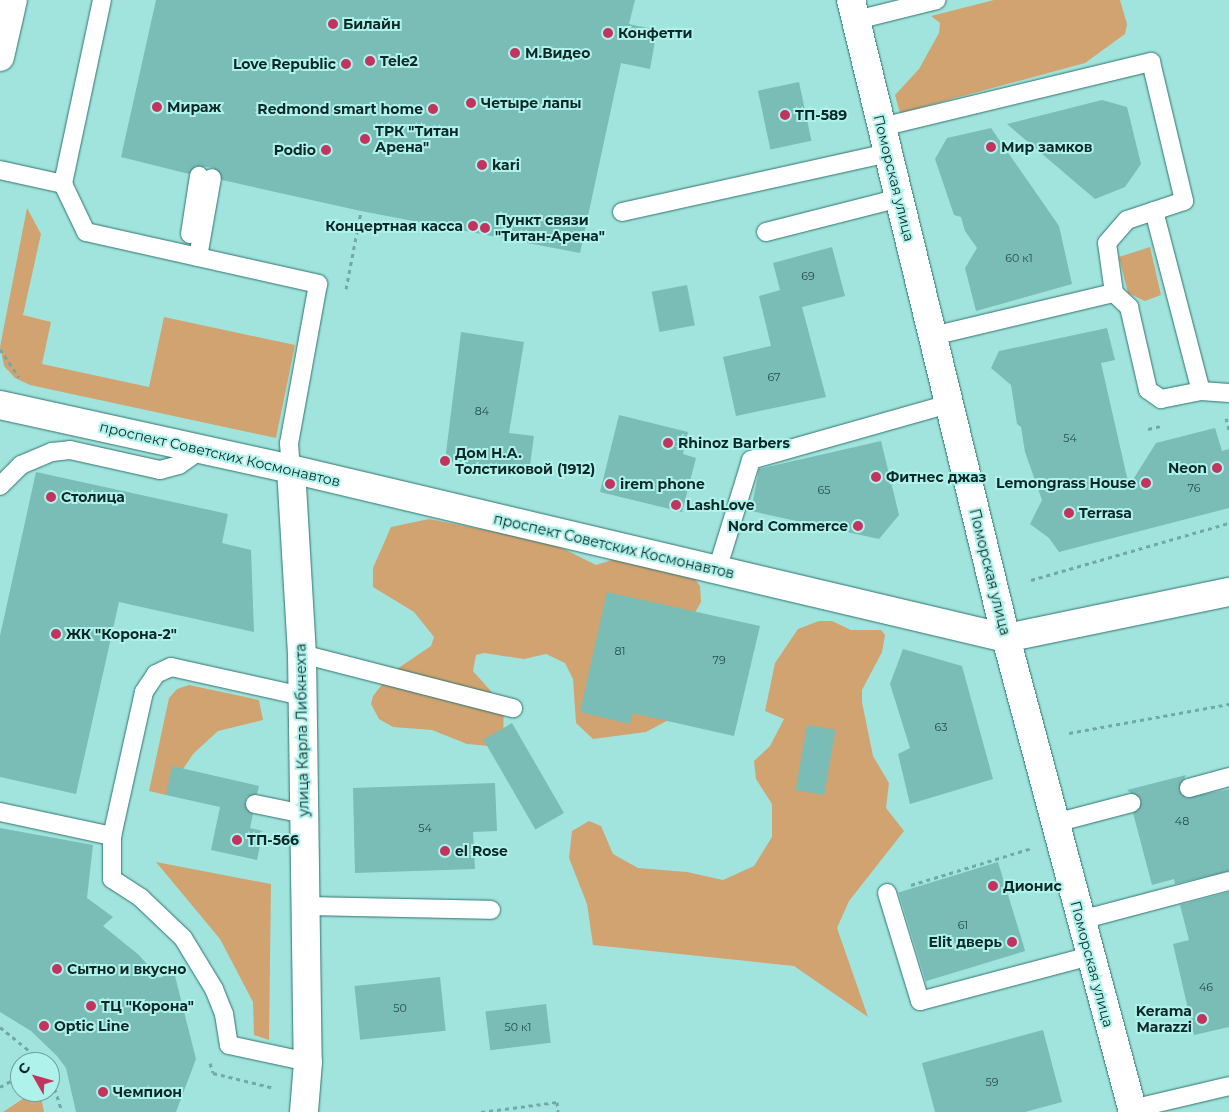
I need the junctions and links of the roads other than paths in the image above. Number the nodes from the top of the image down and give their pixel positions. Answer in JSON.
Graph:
{"nodes":[{"id":1,"x":12,"y":0,"type":"edge"},
{"id":2,"x":102,"y":0,"type":"edge"},
{"id":3,"x":937,"y":0,"type":"edge"},
{"id":4,"x":854,"y":10,"type":"edge"},
{"id":5,"x":0,"y":56,"type":"edge"},
{"id":6,"x":885,"y":140,"type":"junction"},
{"id":7,"x":0,"y":170,"type":"edge"},
{"id":8,"x":205,"y":177,"type":"dead end"},
{"id":9,"x":63,"y":184,"type":"junction"},
{"id":10,"x":899,"y":198,"type":"junction"},
{"id":11,"x":1154,"y":211,"type":"junction"},
{"id":12,"x":622,"y":212,"type":"dead end"},
{"id":13,"x":766,"y":232,"type":"dead end"},
{"id":14,"x":193,"y":256,"type":"junction"},
{"id":15,"x":1114,"y":293,"type":"junction"},
{"id":16,"x":933,"y":336,"type":"junction"},
{"id":17,"x":1201,"y":391,"type":"junction"},
{"id":18,"x":1229,"y":393,"type":"edge"},
{"id":19,"x":949,"y":404,"type":"junction"},
{"id":20,"x":0,"y":405,"type":"edge"},
{"id":21,"x":202,"y":449,"type":"junction"},
{"id":22,"x":291,"y":469,"type":"junction"},
{"id":23,"x":0,"y":486,"type":"edge"},
{"id":24,"x":717,"y":570,"type":"junction"},
{"id":25,"x":1229,"y":592,"type":"edge"},
{"id":26,"x":1006,"y":638,"type":"junction"},
{"id":27,"x":302,"y":654,"type":"junction"},
{"id":28,"x":302,"y":696,"type":"junction"},
{"id":29,"x":513,"y":708,"type":"dead end"},
{"id":30,"x":1229,"y":777,"type":"edge"},
{"id":31,"x":1189,"y":788,"type":"dead end"},
{"id":32,"x":1130,"y":803,"type":"dead end"},
{"id":33,"x":255,"y":804,"type":"dead end"},
{"id":34,"x":0,"y":812,"type":"edge"},
{"id":35,"x":304,"y":814,"type":"junction"},
{"id":36,"x":1055,"y":824,"type":"junction"},
{"id":37,"x":112,"y":836,"type":"junction"},
{"id":38,"x":1229,"y":881,"type":"edge"},
{"id":39,"x":887,"y":893,"type":"road end"},
{"id":40,"x":304,"y":906,"type":"junction"},
{"id":41,"x":491,"y":910,"type":"dead end"},
{"id":42,"x":1081,"y":920,"type":"junction"},
{"id":43,"x":1090,"y":956,"type":"junction"},
{"id":44,"x":308,"y":1062,"type":"junction"},
{"id":45,"x":1229,"y":1086,"type":"edge"},
{"id":46,"x":1132,"y":1111,"type":"edge"},
{"id":47,"x":304,"y":1112,"type":"edge"}],
"edges":[{"from":1,"to":5,"type":"street"},
{"from":2,"to":9,"type":"lane"},
{"from":3,"to":4,"type":"lane"},
{"from":4,"to":6,"type":"street","name":"Поморская улица"},
{"from":6,"to":10,"type":"street","name":"Поморская улица"},
{"from":6,"to":11,"type":"lane"},
{"from":6,"to":12,"type":"lane"},
{"from":7,"to":9,"type":"lane"},
{"from":8,"to":14,"type":"lane"},
{"from":9,"to":14,"type":"lane"},
{"from":10,"to":13,"type":"lane"},
{"from":10,"to":16,"type":"street","name":"Поморская улица"},
{"from":11,"to":15,"type":"lane"},
{"from":11,"to":17,"type":"lane"},
{"from":14,"to":22,"type":"lane"},
{"from":15,"to":16,"type":"lane"},
{"from":15,"to":17,"type":"lane"},
{"from":16,"to":19,"type":"street","name":"Поморская улица"},
{"from":17,"to":18,"type":"lane"},
{"from":19,"to":24,"type":"lane"},
{"from":19,"to":26,"type":"street","name":"Поморская улица"},
{"from":20,"to":21,"type":"street","name":"проспект Советских Космонавтов"},
{"from":21,"to":22,"type":"street","name":"проспект Советских Космонавтов"},
{"from":21,"to":23,"type":"lane"},
{"from":22,"to":24,"type":"street","name":"проспект Советских Космонавтов"},
{"from":22,"to":27,"type":"street","name":"улица Карла Либкнехта"},
{"from":24,"to":26,"type":"street","name":"проспект Советских Космонавтов"},
{"from":25,"to":26,"type":"street","name":"проспект Советских Космонавтов"},
{"from":26,"to":36,"type":"street","name":"Поморская улица"},
{"from":27,"to":28,"type":"street","name":"улица Карла Либкнехта"},
{"from":27,"to":29,"type":"lane"},
{"from":28,"to":35,"type":"street","name":"улица Карла Либкнехта"},
{"from":28,"to":37,"type":"lane"},
{"from":30,"to":31,"type":"lane"},
{"from":32,"to":36,"type":"lane"},
{"from":33,"to":35,"type":"lane"},
{"from":34,"to":37,"type":"lane"},
{"from":35,"to":40,"type":"street","name":"улица Карла Либкнехта"},
{"from":36,"to":42,"type":"street","name":"Поморская улица"},
{"from":37,"to":44,"type":"lane"},
{"from":38,"to":42,"type":"lane"},
{"from":39,"to":43,"type":"lane"},
{"from":40,"to":41,"type":"lane"},
{"from":40,"to":44,"type":"street","name":"улица Карла Либкнехта"},
{"from":42,"to":43,"type":"street","name":"Поморская улица"},
{"from":43,"to":46,"type":"street","name":"Поморская улица"},
{"from":44,"to":47,"type":"street","name":"улица Карла Либкнехта"},
{"from":45,"to":46,"type":"lane"}]}
